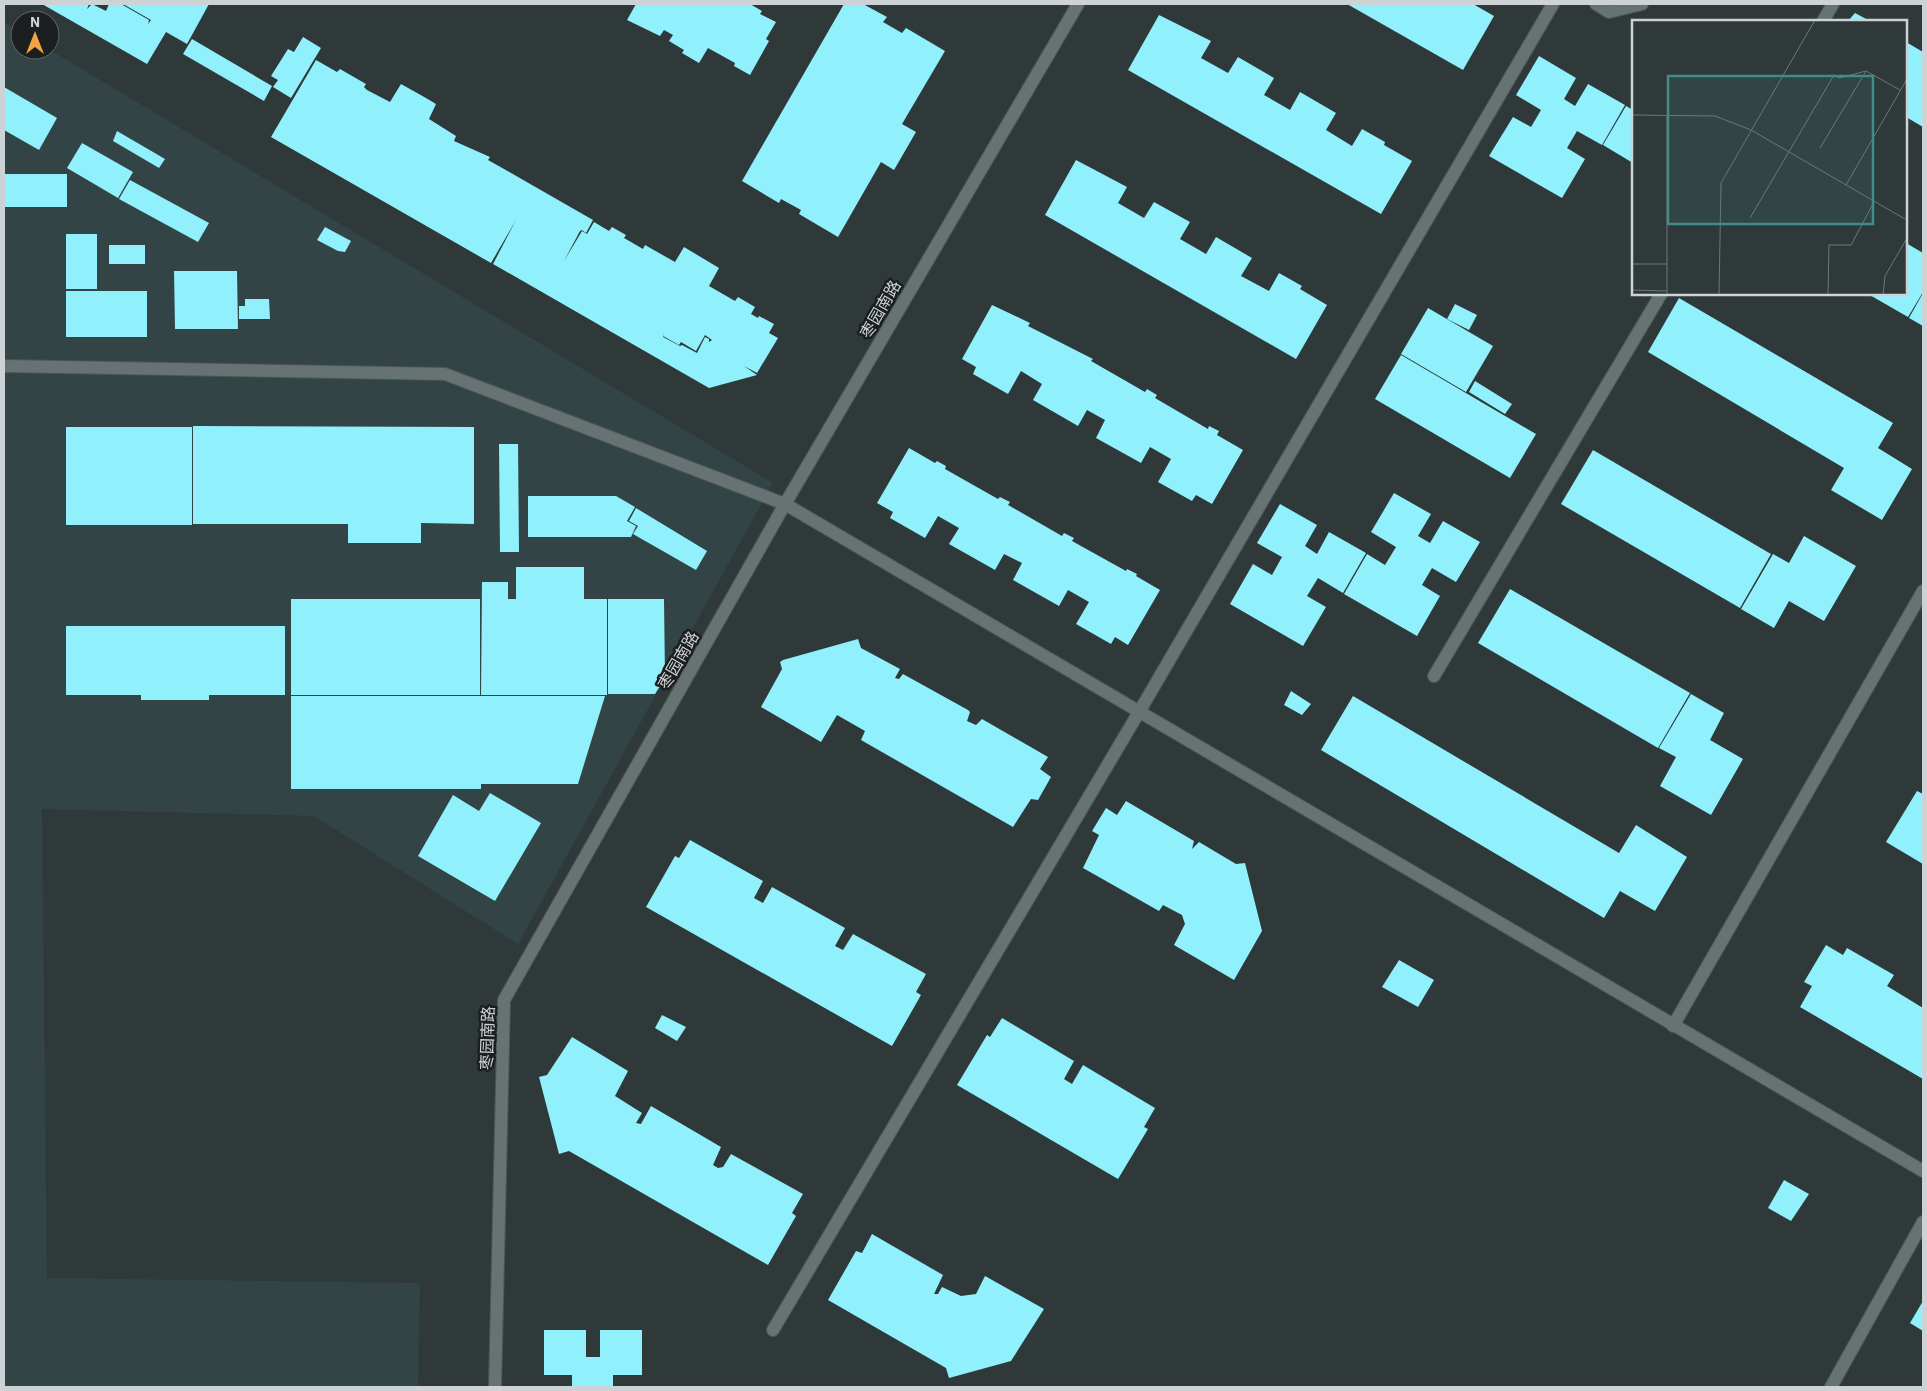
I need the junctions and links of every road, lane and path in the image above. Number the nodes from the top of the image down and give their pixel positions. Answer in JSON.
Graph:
{"nodes":[{"id":1,"x":1078,"y":4,"type":"edge"},
{"id":2,"x":1553,"y":4,"type":"edge"},
{"id":3,"x":1596,"y":4,"type":"edge"},
{"id":4,"x":1642,"y":4,"type":"edge"},
{"id":5,"x":1833,"y":4,"type":"edge"},
{"id":6,"x":1824,"y":20,"type":"edge"},
{"id":7,"x":1660,"y":295,"type":"edge"},
{"id":8,"x":4,"y":366,"type":"edge"},
{"id":9,"x":785,"y":504,"type":"junction"},
{"id":10,"x":1923,"y":591,"type":"edge"},
{"id":11,"x":1434,"y":676,"type":"dead end"},
{"id":12,"x":1139,"y":712,"type":"junction"},
{"id":13,"x":1673,"y":1026,"type":"junction"},
{"id":14,"x":1923,"y":1171,"type":"edge"},
{"id":15,"x":1923,"y":1222,"type":"edge"},
{"id":16,"x":773,"y":1330,"type":"dead end"},
{"id":17,"x":495,"y":1387,"type":"edge"},
{"id":18,"x":1831,"y":1387,"type":"edge"}],
"edges":[{"from":1,"to":9,"type":"street","name":"枣园南路"},
{"from":2,"to":12,"type":"street"},
{"from":3,"to":4,"type":"street"},
{"from":5,"to":6,"type":"street"},
{"from":7,"to":11,"type":"street"},
{"from":8,"to":9,"type":"street"},
{"from":9,"to":12,"type":"street"},
{"from":9,"to":17,"type":"street","name":"枣园南路"},
{"from":10,"to":13,"type":"street"},
{"from":12,"to":13,"type":"street"},
{"from":12,"to":16,"type":"street"},
{"from":13,"to":14,"type":"street"},
{"from":15,"to":18,"type":"street"}]}
